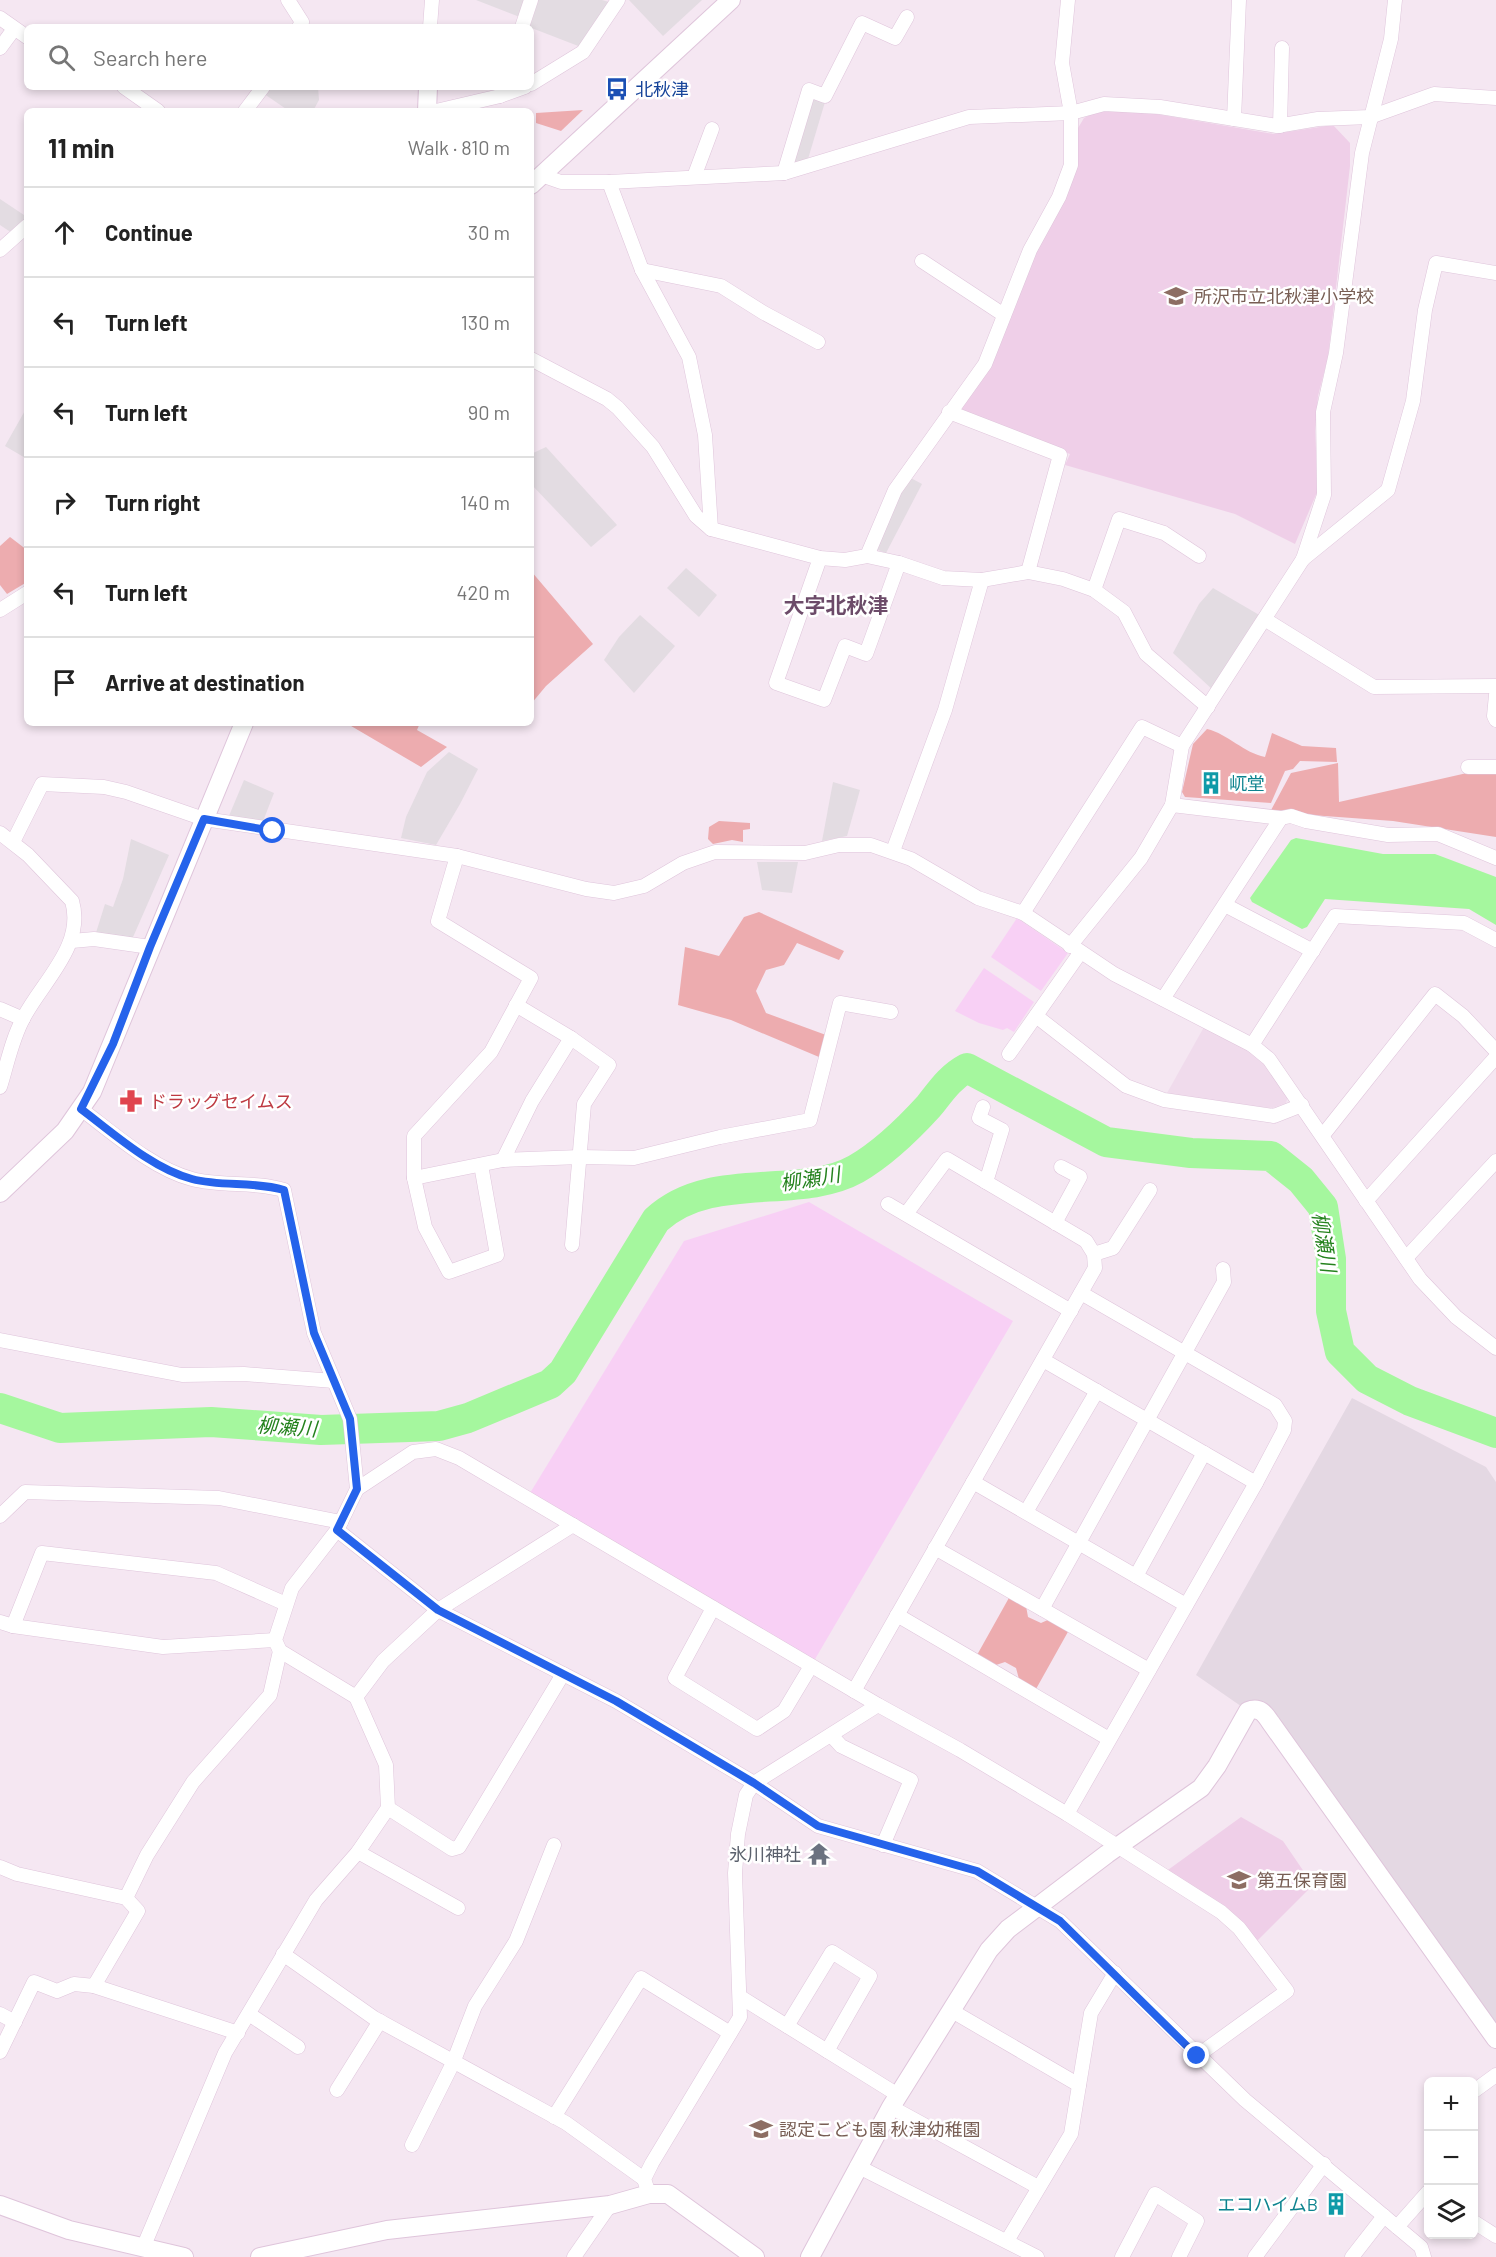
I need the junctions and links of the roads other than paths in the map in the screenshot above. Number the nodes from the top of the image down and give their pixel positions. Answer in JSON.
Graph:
{"nodes":[{"id":1,"x":288,"y":0,"type":"edge"},
{"id":2,"x":432,"y":0,"type":"edge"},
{"id":3,"x":531,"y":0,"type":"edge"},
{"id":4,"x":618,"y":0,"type":"edge"},
{"id":5,"x":731,"y":0,"type":"edge"},
{"id":6,"x":1068,"y":0,"type":"edge"},
{"id":7,"x":1239,"y":0,"type":"edge"},
{"id":8,"x":1395,"y":0,"type":"edge"},
{"id":9,"x":907,"y":17,"type":"dead end"},
{"id":10,"x":0,"y":18,"type":"edge"},
{"id":11,"x":301,"y":24,"type":"edge"},
{"id":12,"x":430,"y":24,"type":"edge"},
{"id":13,"x":523,"y":24,"type":"edge"},
{"id":14,"x":14,"y":29,"type":"junction"},
{"id":15,"x":24,"y":35,"type":"edge"},
{"id":16,"x":0,"y":48,"type":"edge"},
{"id":17,"x":1282,"y":48,"type":"dead end"},
{"id":18,"x":534,"y":82,"type":"edge"},
{"id":19,"x":128,"y":90,"type":"edge"},
{"id":20,"x":261,"y":90,"type":"edge"},
{"id":21,"x":428,"y":90,"type":"edge"},
{"id":22,"x":502,"y":92,"type":"edge"},
{"id":23,"x":1496,"y":98,"type":"edge"},
{"id":24,"x":154,"y":108,"type":"edge"},
{"id":25,"x":247,"y":108,"type":"edge"},
{"id":26,"x":427,"y":108,"type":"edge"},
{"id":27,"x":446,"y":108,"type":"edge"},
{"id":28,"x":1071,"y":113,"type":"junction"},
{"id":29,"x":1370,"y":117,"type":"junction"},
{"id":30,"x":1234,"y":119,"type":"junction"},
{"id":31,"x":1280,"y":126,"type":"junction"},
{"id":32,"x":712,"y":129,"type":"dead end"},
{"id":33,"x":784,"y":172,"type":"junction"},
{"id":34,"x":694,"y":177,"type":"junction"},
{"id":35,"x":536,"y":180,"type":"edge"},
{"id":36,"x":609,"y":182,"type":"junction"},
{"id":37,"x":24,"y":229,"type":"edge"},
{"id":38,"x":0,"y":250,"type":"edge"},
{"id":39,"x":922,"y":261,"type":"dead end"},
{"id":40,"x":642,"y":270,"type":"junction"},
{"id":41,"x":1496,"y":273,"type":"edge"},
{"id":42,"x":1004,"y":315,"type":"junction"},
{"id":43,"x":818,"y":342,"type":"dead end"},
{"id":44,"x":534,"y":362,"type":"edge"},
{"id":45,"x":949,"y":412,"type":"junction"},
{"id":46,"x":711,"y":529,"type":"junction"},
{"id":47,"x":867,"y":556,"type":"junction"},
{"id":48,"x":1199,"y":556,"type":"dead end"},
{"id":49,"x":820,"y":558,"type":"junction"},
{"id":50,"x":1304,"y":559,"type":"junction"},
{"id":51,"x":899,"y":563,"type":"junction"},
{"id":52,"x":1028,"y":572,"type":"junction"},
{"id":53,"x":982,"y":580,"type":"junction"},
{"id":54,"x":1094,"y":590,"type":"junction"},
{"id":55,"x":24,"y":595,"type":"edge"},
{"id":56,"x":0,"y":610,"type":"edge"},
{"id":57,"x":1266,"y":620,"type":"junction"},
{"id":58,"x":1496,"y":686,"type":"edge"},
{"id":59,"x":1496,"y":695,"type":"edge"},
{"id":60,"x":1208,"y":707,"type":"junction"},
{"id":61,"x":1496,"y":720,"type":"edge"},
{"id":62,"x":243,"y":726,"type":"edge"},
{"id":63,"x":1182,"y":746,"type":"junction"},
{"id":64,"x":1496,"y":766,"type":"edge"},
{"id":65,"x":1468,"y":767,"type":"dead end"},
{"id":66,"x":1172,"y":805,"type":"junction"},
{"id":67,"x":1281,"y":818,"type":"junction"},
{"id":68,"x":204,"y":819,"type":"junction"},
{"id":69,"x":0,"y":832,"type":"edge"},
{"id":70,"x":13,"y":842,"type":"junction"},
{"id":71,"x":894,"y":851,"type":"junction"},
{"id":72,"x":457,"y":856,"type":"junction"},
{"id":73,"x":1496,"y":858,"type":"edge"},
{"id":74,"x":1225,"y":905,"type":"junction"},
{"id":75,"x":1023,"y":913,"type":"junction"},
{"id":76,"x":1496,"y":940,"type":"edge"},
{"id":77,"x":72,"y":941,"type":"junction"},
{"id":78,"x":150,"y":947,"type":"junction"},
{"id":79,"x":1075,"y":950,"type":"junction"},
{"id":80,"x":1313,"y":951,"type":"junction"},
{"id":81,"x":1163,"y":999,"type":"junction"},
{"id":82,"x":516,"y":1005,"type":"junction"},
{"id":83,"x":0,"y":1009,"type":"edge"},
{"id":84,"x":891,"y":1012,"type":"dead end"},
{"id":85,"x":1036,"y":1016,"type":"junction"},
{"id":86,"x":23,"y":1019,"type":"junction"},
{"id":87,"x":571,"y":1038,"type":"junction"},
{"id":88,"x":1252,"y":1045,"type":"junction"},
{"id":89,"x":1496,"y":1051,"type":"edge"},
{"id":90,"x":1009,"y":1054,"type":"dead end"},
{"id":91,"x":1496,"y":1057,"type":"edge"},
{"id":92,"x":0,"y":1088,"type":"edge"},
{"id":93,"x":1302,"y":1105,"type":"junction"},
{"id":94,"x":984,"y":1107,"type":"dead end"},
{"id":95,"x":81,"y":1109,"type":"junction"},
{"id":96,"x":1323,"y":1136,"type":"junction"},
{"id":97,"x":580,"y":1157,"type":"junction"},
{"id":98,"x":503,"y":1160,"type":"junction"},
{"id":99,"x":1496,"y":1161,"type":"edge"},
{"id":100,"x":481,"y":1165,"type":"junction"},
{"id":101,"x":1061,"y":1167,"type":"dead end"},
{"id":102,"x":414,"y":1178,"type":"junction"},
{"id":103,"x":986,"y":1182,"type":"junction"},
{"id":104,"x":1150,"y":1190,"type":"dead end"},
{"id":105,"x":0,"y":1193,"type":"edge"},
{"id":106,"x":1366,"y":1201,"type":"junction"},
{"id":107,"x":888,"y":1204,"type":"dead end"},
{"id":108,"x":906,"y":1214,"type":"junction"},
{"id":109,"x":1055,"y":1222,"type":"junction"},
{"id":110,"x":572,"y":1245,"type":"dead end"},
{"id":111,"x":1094,"y":1254,"type":"junction"},
{"id":112,"x":1406,"y":1258,"type":"junction"},
{"id":113,"x":1222,"y":1269,"type":"dead end"},
{"id":114,"x":1081,"y":1293,"type":"junction"},
{"id":115,"x":1071,"y":1311,"type":"junction"},
{"id":116,"x":0,"y":1340,"type":"edge"},
{"id":117,"x":1496,"y":1348,"type":"edge"},
{"id":118,"x":1186,"y":1354,"type":"junction"},
{"id":119,"x":1043,"y":1360,"type":"junction"},
{"id":120,"x":334,"y":1381,"type":"junction"},
{"id":121,"x":1097,"y":1391,"type":"junction"},
{"id":122,"x":1149,"y":1421,"type":"junction"},
{"id":123,"x":1204,"y":1453,"type":"junction"},
{"id":124,"x":973,"y":1482,"type":"junction"},
{"id":125,"x":1256,"y":1483,"type":"junction"},
{"id":126,"x":357,"y":1489,"type":"junction"},
{"id":127,"x":1026,"y":1512,"type":"junction"},
{"id":128,"x":0,"y":1516,"type":"edge"},
{"id":129,"x":573,"y":1525,"type":"junction"},
{"id":130,"x":339,"y":1526,"type":"junction"},
{"id":131,"x":1079,"y":1543,"type":"junction"},
{"id":132,"x":935,"y":1548,"type":"junction"},
{"id":133,"x":1136,"y":1576,"type":"junction"},
{"id":134,"x":286,"y":1604,"type":"junction"},
{"id":135,"x":1186,"y":1605,"type":"junction"},
{"id":136,"x":713,"y":1608,"type":"junction"},
{"id":137,"x":1042,"y":1609,"type":"junction"},
{"id":138,"x":438,"y":1610,"type":"junction"},
{"id":139,"x":897,"y":1615,"type":"junction"},
{"id":140,"x":7,"y":1624,"type":"edge"},
{"id":141,"x":278,"y":1646,"type":"junction"},
{"id":142,"x":811,"y":1666,"type":"junction"},
{"id":143,"x":1149,"y":1670,"type":"junction"},
{"id":144,"x":563,"y":1674,"type":"junction"},
{"id":145,"x":854,"y":1691,"type":"junction"},
{"id":146,"x":356,"y":1697,"type":"junction"},
{"id":147,"x":878,"y":1705,"type":"junction"},
{"id":148,"x":831,"y":1735,"type":"junction"},
{"id":149,"x":1109,"y":1738,"type":"junction"},
{"id":150,"x":754,"y":1783,"type":"junction"},
{"id":151,"x":388,"y":1808,"type":"junction"},
{"id":152,"x":1067,"y":1814,"type":"junction"},
{"id":153,"x":555,"y":1845,"type":"dead end"},
{"id":154,"x":883,"y":1845,"type":"junction"},
{"id":155,"x":1118,"y":1846,"type":"junction"},
{"id":156,"x":358,"y":1852,"type":"junction"},
{"id":157,"x":0,"y":1867,"type":"edge"},
{"id":158,"x":126,"y":1898,"type":"junction"},
{"id":159,"x":1040,"y":1906,"type":"junction"},
{"id":160,"x":458,"y":1908,"type":"dead end"},
{"id":161,"x":283,"y":1954,"type":"junction"},
{"id":162,"x":1115,"y":1973,"type":"junction"},
{"id":163,"x":94,"y":1986,"type":"junction"},
{"id":164,"x":741,"y":1998,"type":"junction"},
{"id":165,"x":952,"y":2011,"type":"junction"},
{"id":166,"x":0,"y":2014,"type":"edge"},
{"id":167,"x":249,"y":2014,"type":"junction"},
{"id":168,"x":380,"y":2021,"type":"junction"},
{"id":169,"x":15,"y":2022,"type":"junction"},
{"id":170,"x":787,"y":2026,"type":"junction"},
{"id":171,"x":238,"y":2033,"type":"junction"},
{"id":172,"x":730,"y":2033,"type":"junction"},
{"id":173,"x":1496,"y":2039,"type":"edge"},
{"id":174,"x":298,"y":2047,"type":"dead end"},
{"id":175,"x":827,"y":2051,"type":"junction"},
{"id":176,"x":0,"y":2052,"type":"edge"},
{"id":177,"x":1197,"y":2056,"type":"junction"},
{"id":178,"x":453,"y":2063,"type":"junction"},
{"id":179,"x":1496,"y":2075,"type":"edge"},
{"id":180,"x":1078,"y":2085,"type":"junction"},
{"id":181,"x":1478,"y":2088,"type":"edge"},
{"id":182,"x":337,"y":2090,"type":"dead end"},
{"id":183,"x":895,"y":2101,"type":"junction"},
{"id":184,"x":554,"y":2117,"type":"junction"},
{"id":185,"x":412,"y":2145,"type":"dead end"},
{"id":186,"x":1324,"y":2164,"type":"junction"},
{"id":187,"x":857,"y":2166,"type":"junction"},
{"id":188,"x":646,"y":2186,"type":"junction"},
{"id":189,"x":1038,"y":2187,"type":"junction"},
{"id":190,"x":1424,"y":2197,"type":"edge"},
{"id":191,"x":0,"y":2205,"type":"edge"},
{"id":192,"x":610,"y":2205,"type":"junction"},
{"id":193,"x":1384,"y":2216,"type":"junction"},
{"id":194,"x":1478,"y":2225,"type":"edge"},
{"id":195,"x":1397,"y":2227,"type":"junction"},
{"id":196,"x":1496,"y":2236,"type":"edge"},
{"id":197,"x":1007,"y":2241,"type":"junction"},
{"id":198,"x":143,"y":2248,"type":"junction"},
{"id":199,"x":183,"y":2257,"type":"edge"},
{"id":200,"x":260,"y":2257,"type":"edge"},
{"id":201,"x":574,"y":2257,"type":"edge"},
{"id":202,"x":755,"y":2257,"type":"edge"},
{"id":203,"x":810,"y":2257,"type":"edge"},
{"id":204,"x":1037,"y":2257,"type":"edge"},
{"id":205,"x":1122,"y":2257,"type":"edge"},
{"id":206,"x":1179,"y":2257,"type":"edge"},
{"id":207,"x":1255,"y":2257,"type":"edge"},
{"id":208,"x":1352,"y":2257,"type":"edge"},
{"id":209,"x":1424,"y":2257,"type":"edge"}],
"edges":[{"from":1,"to":11,"type":"street"},
{"from":2,"to":12,"type":"street"},
{"from":3,"to":13,"type":"street"},
{"from":4,"to":18,"type":"street"},
{"from":5,"to":35,"type":"street"},
{"from":6,"to":28,"type":"street"},
{"from":7,"to":30,"type":"street"},
{"from":8,"to":29,"type":"street"},
{"from":9,"to":33,"type":"street"},
{"from":10,"to":14,"type":"street"},
{"from":14,"to":15,"type":"street"},
{"from":14,"to":16,"type":"street"},
{"from":17,"to":31,"type":"street"},
{"from":19,"to":24,"type":"street"},
{"from":20,"to":25,"type":"street"},
{"from":21,"to":26,"type":"street"},
{"from":22,"to":27,"type":"street"},
{"from":23,"to":29,"type":"street"},
{"from":28,"to":30,"type":"street"},
{"from":28,"to":33,"type":"street"},
{"from":28,"to":42,"type":"street"},
{"from":29,"to":31,"type":"street"},
{"from":29,"to":50,"type":"street"},
{"from":30,"to":31,"type":"street"},
{"from":32,"to":34,"type":"street"},
{"from":33,"to":34,"type":"street"},
{"from":34,"to":36,"type":"street"},
{"from":35,"to":36,"type":"street"},
{"from":36,"to":40,"type":"street"},
{"from":37,"to":38,"type":"street"},
{"from":39,"to":42,"type":"street"},
{"from":40,"to":43,"type":"street"},
{"from":40,"to":46,"type":"street"},
{"from":41,"to":50,"type":"street"},
{"from":42,"to":45,"type":"street"},
{"from":44,"to":46,"type":"street"},
{"from":45,"to":47,"type":"street"},
{"from":45,"to":52,"type":"street"},
{"from":46,"to":49,"type":"street"},
{"from":47,"to":49,"type":"street"},
{"from":47,"to":51,"type":"street"},
{"from":48,"to":54,"type":"street"},
{"from":49,"to":51,"type":"street"},
{"from":50,"to":57,"type":"street"},
{"from":51,"to":53,"type":"street"},
{"from":52,"to":53,"type":"street"},
{"from":52,"to":54,"type":"street"},
{"from":53,"to":71,"type":"street"},
{"from":54,"to":60,"type":"street"},
{"from":55,"to":56,"type":"street"},
{"from":57,"to":58,"type":"street"},
{"from":57,"to":60,"type":"street"},
{"from":59,"to":61,"type":"street"},
{"from":60,"to":63,"type":"street"},
{"from":62,"to":68,"type":"street"},
{"from":63,"to":66,"type":"street"},
{"from":63,"to":75,"type":"street"},
{"from":64,"to":65,"type":"street"},
{"from":66,"to":67,"type":"street"},
{"from":66,"to":79,"type":"street"},
{"from":67,"to":73,"type":"street"},
{"from":67,"to":74,"type":"street"},
{"from":68,"to":70,"type":"street"},
{"from":68,"to":72,"type":"street"},
{"from":68,"to":78,"type":"street"},
{"from":69,"to":70,"type":"street"},
{"from":70,"to":77,"type":"street"},
{"from":71,"to":72,"type":"street"},
{"from":71,"to":75,"type":"street"},
{"from":72,"to":82,"type":"street"},
{"from":74,"to":80,"type":"street"},
{"from":74,"to":81,"type":"street"},
{"from":75,"to":79,"type":"street"},
{"from":76,"to":80,"type":"street"},
{"from":77,"to":78,"type":"street"},
{"from":77,"to":86,"type":"street"},
{"from":78,"to":95,"type":"street"},
{"from":79,"to":81,"type":"street"},
{"from":79,"to":85,"type":"street"},
{"from":80,"to":88,"type":"street"},
{"from":81,"to":88,"type":"street"},
{"from":82,"to":87,"type":"street"},
{"from":82,"to":102,"type":"street"},
{"from":83,"to":86,"type":"street"},
{"from":84,"to":97,"type":"street"},
{"from":85,"to":90,"type":"street"},
{"from":85,"to":93,"type":"street"},
{"from":86,"to":92,"type":"street"},
{"from":87,"to":97,"type":"street"},
{"from":87,"to":98,"type":"street"},
{"from":88,"to":93,"type":"street"},
{"from":89,"to":96,"type":"street"},
{"from":91,"to":106,"type":"street"},
{"from":93,"to":96,"type":"street"},
{"from":94,"to":103,"type":"street"},
{"from":95,"to":105,"type":"street"},
{"from":95,"to":120,"type":"street"},
{"from":96,"to":106,"type":"street"},
{"from":97,"to":98,"type":"street"},
{"from":97,"to":110,"type":"street"},
{"from":98,"to":100,"type":"street"},
{"from":99,"to":112,"type":"street"},
{"from":100,"to":102,"type":"street"},
{"from":100,"to":102,"type":"street"},
{"from":101,"to":109,"type":"street"},
{"from":103,"to":108,"type":"street"},
{"from":103,"to":109,"type":"street"},
{"from":104,"to":111,"type":"street"},
{"from":106,"to":112,"type":"street"},
{"from":107,"to":108,"type":"street"},
{"from":108,"to":115,"type":"street"},
{"from":109,"to":111,"type":"street"},
{"from":111,"to":114,"type":"street"},
{"from":112,"to":117,"type":"street"},
{"from":113,"to":118,"type":"street"},
{"from":114,"to":115,"type":"street"},
{"from":114,"to":118,"type":"street"},
{"from":115,"to":119,"type":"street"},
{"from":116,"to":120,"type":"street"},
{"from":118,"to":122,"type":"street"},
{"from":118,"to":125,"type":"street"},
{"from":119,"to":121,"type":"street"},
{"from":119,"to":124,"type":"street"},
{"from":120,"to":126,"type":"street"},
{"from":121,"to":122,"type":"street"},
{"from":121,"to":127,"type":"street"},
{"from":122,"to":123,"type":"street"},
{"from":122,"to":131,"type":"street"},
{"from":123,"to":125,"type":"street"},
{"from":123,"to":133,"type":"street"},
{"from":124,"to":127,"type":"street"},
{"from":124,"to":132,"type":"street"},
{"from":125,"to":135,"type":"street"},
{"from":126,"to":129,"type":"street"},
{"from":126,"to":130,"type":"street"},
{"from":127,"to":131,"type":"street"},
{"from":128,"to":130,"type":"street"},
{"from":129,"to":136,"type":"street"},
{"from":129,"to":138,"type":"street"},
{"from":130,"to":134,"type":"street"},
{"from":130,"to":138,"type":"street"},
{"from":131,"to":133,"type":"street"},
{"from":131,"to":137,"type":"street"},
{"from":132,"to":137,"type":"street"},
{"from":132,"to":139,"type":"street"},
{"from":133,"to":135,"type":"street"},
{"from":134,"to":140,"type":"street"},
{"from":134,"to":141,"type":"street"},
{"from":135,"to":143,"type":"street"},
{"from":136,"to":142,"type":"street"},
{"from":136,"to":142,"type":"street"},
{"from":137,"to":143,"type":"street"},
{"from":138,"to":144,"type":"street"},
{"from":138,"to":146,"type":"street"},
{"from":139,"to":145,"type":"street"},
{"from":139,"to":149,"type":"street"},
{"from":140,"to":141,"type":"street"},
{"from":141,"to":146,"type":"street"},
{"from":141,"to":158,"type":"street"},
{"from":142,"to":145,"type":"street"},
{"from":143,"to":149,"type":"street"},
{"from":144,"to":150,"type":"street"},
{"from":144,"to":151,"type":"street"},
{"from":145,"to":147,"type":"street"},
{"from":146,"to":151,"type":"street"},
{"from":147,"to":148,"type":"street"},
{"from":147,"to":152,"type":"street"},
{"from":148,"to":150,"type":"street"},
{"from":148,"to":154,"type":"street"},
{"from":149,"to":152,"type":"street"},
{"from":150,"to":154,"type":"street"},
{"from":150,"to":164,"type":"street"},
{"from":151,"to":156,"type":"street"},
{"from":152,"to":155,"type":"street"},
{"from":153,"to":178,"type":"street"},
{"from":154,"to":159,"type":"street"},
{"from":155,"to":159,"type":"street"},
{"from":155,"to":173,"type":"street"},
{"from":155,"to":177,"type":"street"},
{"from":156,"to":160,"type":"street"},
{"from":156,"to":161,"type":"street"},
{"from":157,"to":158,"type":"street"},
{"from":158,"to":163,"type":"street"},
{"from":159,"to":162,"type":"street"},
{"from":159,"to":165,"type":"street"},
{"from":161,"to":167,"type":"street"},
{"from":161,"to":168,"type":"street"},
{"from":162,"to":177,"type":"street"},
{"from":162,"to":180,"type":"street"},
{"from":163,"to":169,"type":"street"},
{"from":163,"to":171,"type":"street"},
{"from":164,"to":170,"type":"street"},
{"from":164,"to":172,"type":"street"},
{"from":165,"to":180,"type":"street"},
{"from":165,"to":183,"type":"street"},
{"from":166,"to":169,"type":"street"},
{"from":167,"to":171,"type":"street"},
{"from":167,"to":174,"type":"street"},
{"from":168,"to":178,"type":"street"},
{"from":168,"to":182,"type":"street"},
{"from":169,"to":176,"type":"street"},
{"from":170,"to":175,"type":"street"},
{"from":170,"to":175,"type":"street"},
{"from":171,"to":198,"type":"street"},
{"from":172,"to":184,"type":"street"},
{"from":172,"to":188,"type":"street"},
{"from":175,"to":183,"type":"street"},
{"from":177,"to":186,"type":"street"},
{"from":178,"to":184,"type":"street"},
{"from":178,"to":185,"type":"street"},
{"from":179,"to":181,"type":"street"},
{"from":180,"to":189,"type":"street"},
{"from":183,"to":187,"type":"street"},
{"from":183,"to":189,"type":"street"},
{"from":184,"to":188,"type":"street"},
{"from":186,"to":193,"type":"street"},
{"from":186,"to":207,"type":"street"},
{"from":187,"to":197,"type":"street"},
{"from":187,"to":203,"type":"street"},
{"from":188,"to":192,"type":"street"},
{"from":188,"to":202,"type":"street"},
{"from":189,"to":197,"type":"street"},
{"from":190,"to":195,"type":"street"},
{"from":191,"to":198,"type":"street"},
{"from":192,"to":200,"type":"street"},
{"from":192,"to":201,"type":"street"},
{"from":193,"to":195,"type":"street"},
{"from":193,"to":208,"type":"street"},
{"from":194,"to":196,"type":"street"},
{"from":195,"to":209,"type":"street"},
{"from":197,"to":204,"type":"street"},
{"from":198,"to":199,"type":"street"},
{"from":205,"to":206,"type":"street"}]}
